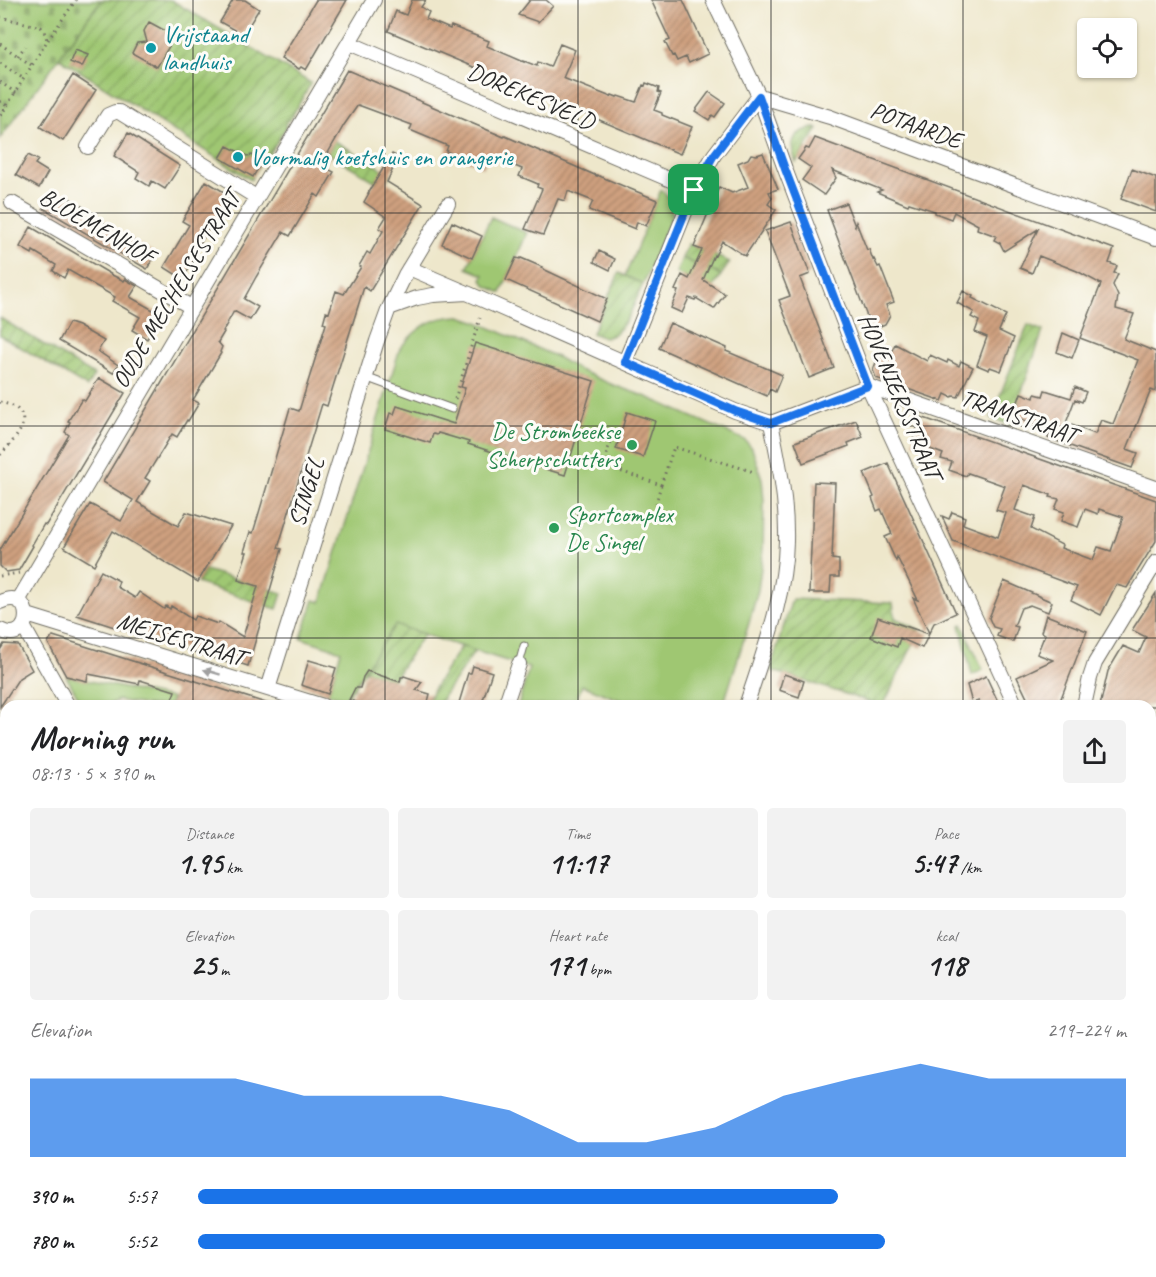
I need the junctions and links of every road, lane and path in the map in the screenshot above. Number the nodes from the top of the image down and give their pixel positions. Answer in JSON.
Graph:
{"nodes":[{"id":1,"x":76,"y":0,"type":"edge"},
{"id":2,"x":374,"y":0,"type":"edge"},
{"id":3,"x":713,"y":0,"type":"edge"},
{"id":4,"x":0,"y":17,"type":"edge"},
{"id":5,"x":47,"y":41,"type":"junction"},
{"id":6,"x":349,"y":43,"type":"junction"},
{"id":7,"x":0,"y":44,"type":"edge"},
{"id":8,"x":25,"y":46,"type":"dead end"},
{"id":9,"x":18,"y":56,"type":"junction"},
{"id":10,"x":0,"y":63,"type":"edge"},
{"id":11,"x":33,"y":66,"type":"junction"},
{"id":12,"x":24,"y":79,"type":"junction"},
{"id":13,"x":0,"y":82,"type":"edge"},
{"id":14,"x":16,"y":93,"type":"junction"},
{"id":15,"x":759,"y":96,"type":"junction"},
{"id":16,"x":0,"y":101,"type":"edge"},
{"id":17,"x":7,"y":106,"type":"junction"},
{"id":18,"x":0,"y":117,"type":"edge"},
{"id":19,"x":88,"y":147,"type":"dead end"},
{"id":20,"x":694,"y":190,"type":"junction"},
{"id":21,"x":256,"y":197,"type":"junction"},
{"id":22,"x":12,"y":203,"type":"dead end"},
{"id":23,"x":448,"y":204,"type":"dead end"},
{"id":24,"x":1156,"y":238,"type":"edge"},
{"id":25,"x":410,"y":268,"type":"junction"},
{"id":26,"x":467,"y":293,"type":"junction"},
{"id":27,"x":191,"y":307,"type":"junction"},
{"id":28,"x":389,"y":308,"type":"junction"},
{"id":29,"x":480,"y":318,"type":"dead end"},
{"id":30,"x":625,"y":362,"type":"junction"},
{"id":31,"x":365,"y":377,"type":"junction"},
{"id":32,"x":868,"y":386,"type":"junction"},
{"id":33,"x":0,"y":402,"type":"edge"},
{"id":34,"x":452,"y":409,"type":"joint"},
{"id":35,"x":771,"y":423,"type":"junction"},
{"id":36,"x":611,"y":442,"type":"dead end"},
{"id":37,"x":0,"y":455,"type":"edge"},
{"id":38,"x":754,"y":472,"type":"dead end"},
{"id":39,"x":661,"y":485,"type":"junction"},
{"id":40,"x":1156,"y":488,"type":"edge"},
{"id":41,"x":656,"y":503,"type":"dead end"},
{"id":42,"x":1156,"y":562,"type":"edge"},
{"id":43,"x":24,"y":572,"type":"dead end"},
{"id":44,"x":1,"y":574,"type":"edge"},
{"id":45,"x":18,"y":601,"type":"junction"},
{"id":46,"x":0,"y":602,"type":"edge"},
{"id":47,"x":25,"y":621,"type":"junction"},
{"id":48,"x":0,"y":630,"type":"edge"},
{"id":49,"x":524,"y":646,"type":"dead end"},
{"id":50,"x":519,"y":663,"type":"joint"},
{"id":51,"x":268,"y":689,"type":"junction"},
{"id":52,"x":65,"y":700,"type":"edge"},
{"id":53,"x":304,"y":700,"type":"edge"},
{"id":54,"x":507,"y":700,"type":"edge"},
{"id":55,"x":748,"y":700,"type":"edge"},
{"id":56,"x":1013,"y":700,"type":"edge"},
{"id":57,"x":1085,"y":700,"type":"edge"}],
"edges":[{"from":1,"to":5,"type":"path"},
{"from":2,"to":6,"type":"street","name":"OUDE MECHELSESTRAAT"},
{"from":3,"to":15,"type":"street"},
{"from":4,"to":5,"type":"path"},
{"from":5,"to":11,"type":"path"},
{"from":6,"to":20,"type":"street","name":"DOREKESVELD"},
{"from":6,"to":21,"type":"street","name":"OUDE MECHELSESTRAAT"},
{"from":7,"to":9,"type":"path"},
{"from":8,"to":9,"type":"path"},
{"from":9,"to":11,"type":"path"},
{"from":10,"to":12,"type":"path"},
{"from":11,"to":12,"type":"path"},
{"from":12,"to":14,"type":"path"},
{"from":13,"to":14,"type":"path"},
{"from":14,"to":17,"type":"path"},
{"from":15,"to":20,"type":"street"},
{"from":15,"to":24,"type":"street","name":"POTAARDE"},
{"from":15,"to":32,"type":"street","name":"HOVENIERSSTRAAT"},
{"from":16,"to":17,"type":"path"},
{"from":17,"to":18,"type":"path"},
{"from":19,"to":21,"type":"street"},
{"from":20,"to":30,"type":"street"},
{"from":21,"to":27,"type":"street","name":"OUDE MECHELSESTRAAT"},
{"from":22,"to":27,"type":"street","name":"BLOEMENHOF"},
{"from":23,"to":25,"type":"street","name":"SINGEL"},
{"from":25,"to":26,"type":"street"},
{"from":25,"to":28,"type":"street","name":"SINGEL"},
{"from":26,"to":28,"type":"street"},
{"from":26,"to":30,"type":"street"},
{"from":27,"to":45,"type":"street","name":"OUDE MECHELSESTRAAT"},
{"from":28,"to":31,"type":"street","name":"SINGEL"},
{"from":29,"to":34,"type":"path"},
{"from":30,"to":35,"type":"street"},
{"from":31,"to":34,"type":"lane"},
{"from":31,"to":51,"type":"street","name":"SINGEL"},
{"from":32,"to":35,"type":"street"},
{"from":32,"to":40,"type":"street","name":"TRAMSTRAAT"},
{"from":32,"to":56,"type":"street","name":"HOVENIERSSTRAAT"},
{"from":33,"to":37,"type":"path"},
{"from":35,"to":55,"type":"street"},
{"from":36,"to":39,"type":"path"},
{"from":38,"to":39,"type":"path"},
{"from":39,"to":41,"type":"path"},
{"from":42,"to":57,"type":"street"},
{"from":43,"to":44,"type":"path"},
{"from":45,"to":46,"type":"street"},
{"from":45,"to":47,"type":"street"},
{"from":47,"to":48,"type":"street"},
{"from":51,"to":47,"type":"street","name":"MEISESTRAAT","one_way":true},
{"from":47,"to":52,"type":"street"},
{"from":49,"to":50,"type":"lane"},
{"from":50,"to":54,"type":"street"},
{"from":51,"to":53,"type":"street","name":"MEISESTRAAT"}]}
